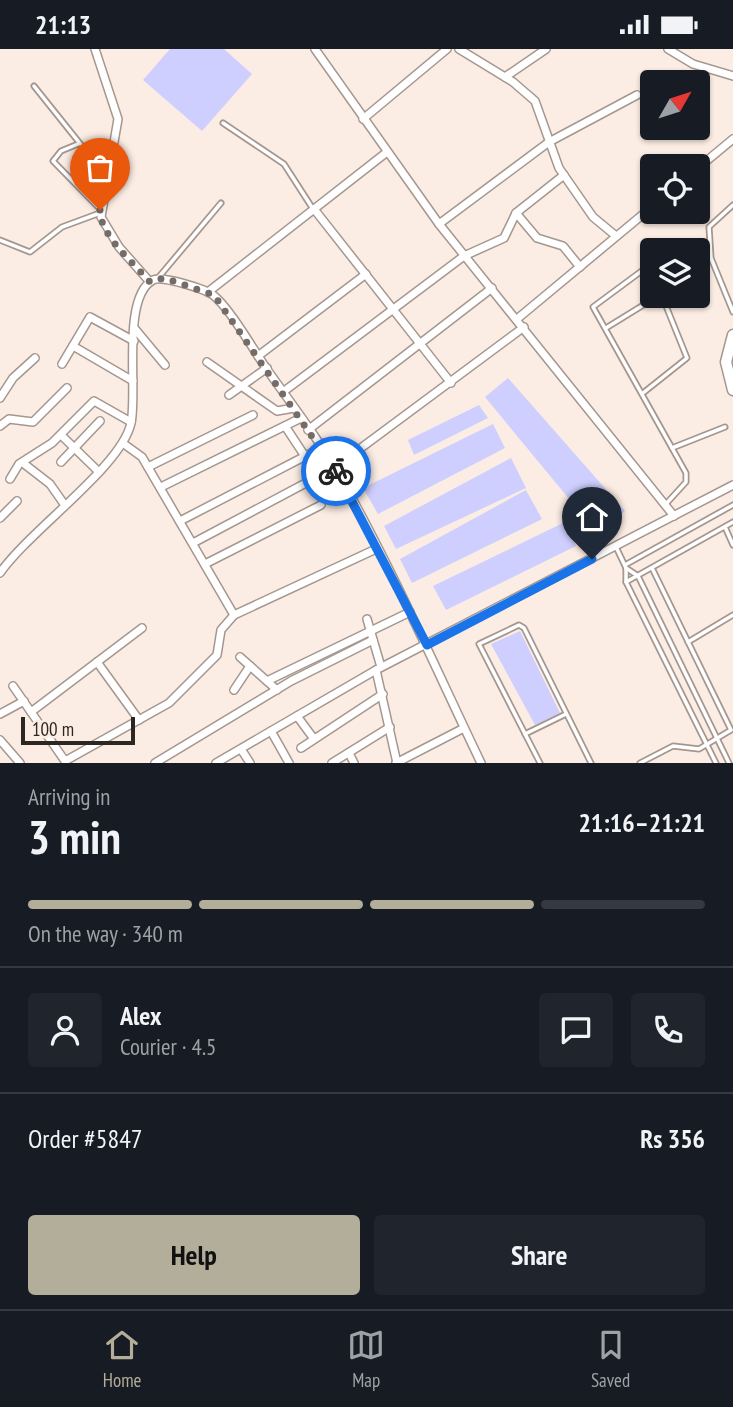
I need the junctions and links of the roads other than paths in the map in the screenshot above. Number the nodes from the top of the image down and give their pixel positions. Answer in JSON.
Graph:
{"nodes":[{"id":1,"x":95,"y":49,"type":"edge"},
{"id":2,"x":315,"y":49,"type":"edge"},
{"id":3,"x":447,"y":49,"type":"edge"},
{"id":4,"x":459,"y":49,"type":"edge"},
{"id":5,"x":546,"y":49,"type":"edge"},
{"id":6,"x":668,"y":49,"type":"edge"},
{"id":7,"x":733,"y":76,"type":"edge"},
{"id":8,"x":505,"y":77,"type":"junction"},
{"id":9,"x":34,"y":86,"type":"dead end"},
{"id":10,"x":637,"y":95,"type":"dead end"},
{"id":11,"x":363,"y":119,"type":"junction"},
{"id":12,"x":223,"y":123,"type":"dead end"},
{"id":13,"x":733,"y":139,"type":"edge"},
{"id":14,"x":549,"y":142,"type":"junction"},
{"id":15,"x":78,"y":144,"type":"junction"},
{"id":16,"x":387,"y":152,"type":"junction"},
{"id":17,"x":710,"y":158,"type":"edge"},
{"id":18,"x":564,"y":175,"type":"junction"},
{"id":19,"x":106,"y":176,"type":"junction"},
{"id":20,"x":221,"y":203,"type":"dead end"},
{"id":21,"x":733,"y":205,"type":"edge"},
{"id":22,"x":314,"y":209,"type":"junction"},
{"id":23,"x":100,"y":211,"type":"junction"},
{"id":24,"x":516,"y":213,"type":"junction"},
{"id":25,"x":640,"y":217,"type":"edge"},
{"id":26,"x":439,"y":224,"type":"junction"},
{"id":27,"x":616,"y":236,"type":"junction"},
{"id":28,"x":0,"y":240,"type":"edge"},
{"id":29,"x":464,"y":255,"type":"junction"},
{"id":30,"x":580,"y":267,"type":"junction"},
{"id":31,"x":640,"y":272,"type":"edge"},
{"id":32,"x":366,"y":274,"type":"junction"},
{"id":33,"x":154,"y":280,"type":"junction"},
{"id":34,"x":492,"y":288,"type":"junction"},
{"id":35,"x":208,"y":292,"type":"junction"},
{"id":36,"x":640,"y":308,"type":"edge"},
{"id":37,"x":665,"y":308,"type":"edge"},
{"id":38,"x":392,"y":309,"type":"junction"},
{"id":39,"x":733,"y":312,"type":"edge"},
{"id":40,"x":517,"y":319,"type":"junction"},
{"id":41,"x":524,"y":327,"type":"junction"},
{"id":42,"x":134,"y":328,"type":"junction"},
{"id":43,"x":606,"y":329,"type":"junction"},
{"id":44,"x":733,"y":335,"type":"edge"},
{"id":45,"x":134,"y":341,"type":"junction"},
{"id":46,"x":420,"y":344,"type":"junction"},
{"id":47,"x":73,"y":346,"type":"junction"},
{"id":48,"x":258,"y":356,"type":"junction"},
{"id":49,"x":35,"y":358,"type":"dead end"},
{"id":50,"x":207,"y":362,"type":"dead end"},
{"id":51,"x":62,"y":364,"type":"dead end"},
{"id":52,"x":165,"y":365,"type":"dead end"},
{"id":53,"x":267,"y":368,"type":"junction"},
{"id":54,"x":133,"y":381,"type":"junction"},
{"id":55,"x":451,"y":383,"type":"junction"},
{"id":56,"x":242,"y":386,"type":"junction"},
{"id":57,"x":67,"y":388,"type":"dead end"},
{"id":58,"x":733,"y":390,"type":"edge"},
{"id":59,"x":283,"y":392,"type":"junction"},
{"id":60,"x":642,"y":394,"type":"junction"},
{"id":61,"x":229,"y":395,"type":"dead end"},
{"id":62,"x":0,"y":398,"type":"edge"},
{"id":63,"x":294,"y":408,"type":"junction"},
{"id":64,"x":253,"y":415,"type":"dead end"},
{"id":65,"x":301,"y":418,"type":"junction"},
{"id":66,"x":100,"y":421,"type":"dead end"},
{"id":67,"x":131,"y":422,"type":"junction"},
{"id":68,"x":0,"y":426,"type":"edge"},
{"id":69,"x":285,"y":426,"type":"junction"},
{"id":70,"x":725,"y":427,"type":"dead end"},
{"id":71,"x":309,"y":430,"type":"junction"},
{"id":72,"x":61,"y":435,"type":"junction"},
{"id":73,"x":124,"y":444,"type":"junction"},
{"id":74,"x":74,"y":448,"type":"junction"},
{"id":75,"x":321,"y":448,"type":"junction"},
{"id":76,"x":673,"y":448,"type":"junction"},
{"id":77,"x":304,"y":456,"type":"junction"},
{"id":78,"x":61,"y":462,"type":"dead end"},
{"id":79,"x":23,"y":463,"type":"junction"},
{"id":80,"x":148,"y":467,"type":"junction"},
{"id":81,"x":334,"y":468,"type":"junction"},
{"id":82,"x":99,"y":472,"type":"junction"},
{"id":83,"x":318,"y":476,"type":"junction"},
{"id":84,"x":10,"y":479,"type":"dead end"},
{"id":85,"x":733,"y":485,"type":"edge"},
{"id":86,"x":161,"y":487,"type":"junction"},
{"id":87,"x":17,"y":501,"type":"dead end"},
{"id":88,"x":64,"y":504,"type":"junction"},
{"id":89,"x":321,"y":505,"type":"dead end"},
{"id":90,"x":665,"y":505,"type":"junction"},
{"id":91,"x":733,"y":505,"type":"edge"},
{"id":92,"x":674,"y":516,"type":"junction"},
{"id":93,"x":0,"y":518,"type":"edge"},
{"id":94,"x":180,"y":521,"type":"junction"},
{"id":95,"x":733,"y":522,"type":"edge"},
{"id":96,"x":724,"y":527,"type":"junction"},
{"id":97,"x":192,"y":543,"type":"junction"},
{"id":98,"x":733,"y":545,"type":"edge"},
{"id":99,"x":616,"y":547,"type":"junction"},
{"id":100,"x":376,"y":549,"type":"junction"},
{"id":101,"x":205,"y":564,"type":"junction"},
{"id":102,"x":625,"y":566,"type":"junction"},
{"id":103,"x":652,"y":568,"type":"junction"},
{"id":104,"x":0,"y":573,"type":"edge"},
{"id":105,"x":638,"y":576,"type":"junction"},
{"id":106,"x":626,"y":582,"type":"junction"},
{"id":107,"x":410,"y":612,"type":"junction"},
{"id":108,"x":234,"y":615,"type":"junction"},
{"id":109,"x":733,"y":615,"type":"edge"},
{"id":110,"x":367,"y":619,"type":"dead end"},
{"id":111,"x":142,"y":628,"type":"dead end"},
{"id":112,"x":370,"y":629,"type":"junction"},
{"id":113,"x":373,"y":641,"type":"junction"},
{"id":114,"x":688,"y":642,"type":"junction"},
{"id":115,"x":427,"y":645,"type":"junction"},
{"id":116,"x":675,"y":650,"type":"junction"},
{"id":117,"x":664,"y":655,"type":"junction"},
{"id":118,"x":240,"y":657,"type":"dead end"},
{"id":119,"x":97,"y":662,"type":"junction"},
{"id":120,"x":250,"y":666,"type":"junction"},
{"id":121,"x":379,"y":669,"type":"junction"},
{"id":122,"x":267,"y":681,"type":"junction"},
{"id":123,"x":13,"y":686,"type":"dead end"},
{"id":124,"x":234,"y":690,"type":"dead end"},
{"id":125,"x":277,"y":690,"type":"junction"},
{"id":126,"x":383,"y":694,"type":"junction"},
{"id":127,"x":24,"y":701,"type":"junction"},
{"id":128,"x":31,"y":712,"type":"junction"},
{"id":129,"x":0,"y":714,"type":"edge"},
{"id":130,"x":566,"y":714,"type":"junction"},
{"id":131,"x":297,"y":716,"type":"junction"},
{"id":132,"x":139,"y":720,"type":"junction"},
{"id":133,"x":390,"y":727,"type":"junction"},
{"id":134,"x":464,"y":728,"type":"junction"},
{"id":135,"x":271,"y":731,"type":"junction"},
{"id":136,"x":525,"y":734,"type":"junction"},
{"id":137,"x":314,"y":739,"type":"junction"},
{"id":138,"x":717,"y":739,"type":"junction"},
{"id":139,"x":0,"y":740,"type":"edge"},
{"id":140,"x":707,"y":745,"type":"junction"},
{"id":141,"x":241,"y":748,"type":"junction"},
{"id":142,"x":301,"y":748,"type":"dead end"},
{"id":143,"x":349,"y":753,"type":"junction"},
{"id":144,"x":20,"y":763,"type":"edge"},
{"id":145,"x":155,"y":763,"type":"edge"},
{"id":146,"x":217,"y":763,"type":"edge"},
{"id":147,"x":250,"y":763,"type":"edge"},
{"id":148,"x":289,"y":763,"type":"edge"},
{"id":149,"x":332,"y":763,"type":"edge"},
{"id":150,"x":354,"y":763,"type":"edge"},
{"id":151,"x":397,"y":763,"type":"edge"},
{"id":152,"x":481,"y":763,"type":"edge"},
{"id":153,"x":540,"y":763,"type":"edge"},
{"id":154,"x":591,"y":763,"type":"edge"},
{"id":155,"x":640,"y":763,"type":"edge"},
{"id":156,"x":716,"y":763,"type":"edge"},
{"id":157,"x":729,"y":763,"type":"edge"}],
"edges":[{"from":1,"to":19,"type":"street"},
{"from":2,"to":11,"type":"street"},
{"from":3,"to":11,"type":"street"},
{"from":4,"to":8,"type":"street"},
{"from":5,"to":8,"type":"street"},
{"from":6,"to":7,"type":"street"},
{"from":8,"to":14,"type":"street"},
{"from":9,"to":15,"type":"lane"},
{"from":10,"to":14,"type":"street"},
{"from":11,"to":16,"type":"street"},
{"from":12,"to":22,"type":"lane"},
{"from":13,"to":17,"type":"street"},
{"from":14,"to":18,"type":"street"},
{"from":14,"to":26,"type":"street"},
{"from":15,"to":19,"type":"lane"},
{"from":15,"to":23,"type":"lane"},
{"from":16,"to":22,"type":"street"},
{"from":16,"to":26,"type":"street"},
{"from":18,"to":24,"type":"street"},
{"from":18,"to":27,"type":"street"},
{"from":19,"to":23,"type":"street"},
{"from":20,"to":33,"type":"lane"},
{"from":21,"to":39,"type":"lane"},
{"from":22,"to":32,"type":"street"},
{"from":22,"to":35,"type":"street"},
{"from":23,"to":28,"type":"lane"},
{"from":23,"to":33,"type":"street"},
{"from":24,"to":29,"type":"street"},
{"from":24,"to":30,"type":"street"},
{"from":25,"to":27,"type":"street"},
{"from":26,"to":29,"type":"street"},
{"from":27,"to":30,"type":"street"},
{"from":29,"to":34,"type":"street"},
{"from":29,"to":38,"type":"street"},
{"from":30,"to":40,"type":"street"},
{"from":31,"to":43,"type":"lane"},
{"from":32,"to":38,"type":"street"},
{"from":32,"to":48,"type":"street"},
{"from":33,"to":35,"type":"street"},
{"from":33,"to":42,"type":"street"},
{"from":34,"to":40,"type":"street"},
{"from":34,"to":46,"type":"street"},
{"from":35,"to":48,"type":"street"},
{"from":36,"to":43,"type":"lane"},
{"from":37,"to":60,"type":"lane"},
{"from":38,"to":46,"type":"street"},
{"from":38,"to":59,"type":"street"},
{"from":40,"to":41,"type":"street"},
{"from":41,"to":55,"type":"street"},
{"from":41,"to":90,"type":"street"},
{"from":42,"to":45,"type":"street"},
{"from":42,"to":52,"type":"street"},
{"from":43,"to":60,"type":"lane"},
{"from":44,"to":58,"type":"street"},
{"from":45,"to":47,"type":"street"},
{"from":45,"to":54,"type":"street"},
{"from":46,"to":55,"type":"street"},
{"from":46,"to":71,"type":"street"},
{"from":47,"to":51,"type":"street"},
{"from":47,"to":54,"type":"street"},
{"from":48,"to":53,"type":"street"},
{"from":49,"to":62,"type":"street"},
{"from":50,"to":56,"type":"street"},
{"from":53,"to":56,"type":"street"},
{"from":53,"to":59,"type":"street"},
{"from":54,"to":67,"type":"street"},
{"from":55,"to":81,"type":"street"},
{"from":56,"to":61,"type":"street"},
{"from":56,"to":63,"type":"street"},
{"from":57,"to":68,"type":"street"},
{"from":59,"to":63,"type":"street"},
{"from":60,"to":76,"type":"lane"},
{"from":63,"to":65,"type":"street"},
{"from":64,"to":80,"type":"street"},
{"from":65,"to":69,"type":"street"},
{"from":65,"to":71,"type":"street"},
{"from":66,"to":74,"type":"street"},
{"from":67,"to":72,"type":"street"},
{"from":67,"to":73,"type":"street"},
{"from":69,"to":77,"type":"street"},
{"from":69,"to":86,"type":"street"},
{"from":70,"to":76,"type":"lane"},
{"from":71,"to":75,"type":"street"},
{"from":72,"to":74,"type":"street"},
{"from":72,"to":79,"type":"street"},
{"from":73,"to":80,"type":"street"},
{"from":73,"to":82,"type":"street"},
{"from":74,"to":78,"type":"street"},
{"from":74,"to":82,"type":"street"},
{"from":75,"to":77,"type":"street"},
{"from":75,"to":81,"type":"street"},
{"from":76,"to":90,"type":"lane"},
{"from":77,"to":83,"type":"street"},
{"from":77,"to":94,"type":"street"},
{"from":79,"to":84,"type":"street"},
{"from":79,"to":88,"type":"street"},
{"from":80,"to":86,"type":"street"},
{"from":81,"to":83,"type":"street"},
{"from":81,"to":100,"type":"street"},
{"from":82,"to":88,"type":"street"},
{"from":83,"to":97,"type":"street"},
{"from":85,"to":92,"type":"street"},
{"from":86,"to":94,"type":"street"},
{"from":87,"to":93,"type":"street"},
{"from":88,"to":104,"type":"street"},
{"from":89,"to":101,"type":"street"},
{"from":90,"to":92,"type":"street"},
{"from":91,"to":102,"type":"lane"},
{"from":92,"to":99,"type":"street"},
{"from":94,"to":97,"type":"street"},
{"from":95,"to":96,"type":"lane"},
{"from":96,"to":98,"type":"lane"},
{"from":96,"to":103,"type":"lane"},
{"from":97,"to":101,"type":"street"},
{"from":99,"to":102,"type":"lane"},
{"from":99,"to":115,"type":"street"},
{"from":100,"to":107,"type":"street"},
{"from":100,"to":108,"type":"street"},
{"from":101,"to":108,"type":"street"},
{"from":102,"to":105,"type":"lane"},
{"from":102,"to":106,"type":"lane"},
{"from":103,"to":105,"type":"lane"},
{"from":103,"to":114,"type":"lane"},
{"from":105,"to":106,"type":"lane"},
{"from":105,"to":116,"type":"lane"},
{"from":106,"to":117,"type":"lane"},
{"from":107,"to":112,"type":"street"},
{"from":107,"to":115,"type":"street"},
{"from":108,"to":132,"type":"street"},
{"from":109,"to":114,"type":"lane"},
{"from":110,"to":112,"type":"street"},
{"from":111,"to":119,"type":"street"},
{"from":112,"to":113,"type":"street"},
{"from":112,"to":122,"type":"street"},
{"from":113,"to":121,"type":"street"},
{"from":113,"to":125,"type":"street"},
{"from":114,"to":138,"type":"lane"},
{"from":115,"to":121,"type":"street"},
{"from":115,"to":134,"type":"street"},
{"from":116,"to":117,"type":"lane"},
{"from":116,"to":138,"type":"lane"},
{"from":117,"to":140,"type":"lane"},
{"from":118,"to":120,"type":"street"},
{"from":119,"to":128,"type":"street"},
{"from":119,"to":132,"type":"street"},
{"from":120,"to":122,"type":"street"},
{"from":120,"to":124,"type":"street"},
{"from":121,"to":126,"type":"street"},
{"from":121,"to":131,"type":"street"},
{"from":122,"to":125,"type":"street"},
{"from":123,"to":127,"type":"street"},
{"from":125,"to":145,"type":"street"},
{"from":126,"to":133,"type":"street"},
{"from":126,"to":137,"type":"street"},
{"from":127,"to":128,"type":"street"},
{"from":127,"to":129,"type":"street"},
{"from":128,"to":132,"type":"street"},
{"from":130,"to":136,"type":"lane"},
{"from":130,"to":136,"type":"lane"},
{"from":130,"to":154,"type":"lane"},
{"from":131,"to":135,"type":"street"},
{"from":131,"to":137,"type":"street"},
{"from":133,"to":143,"type":"street"},
{"from":133,"to":151,"type":"street"},
{"from":134,"to":151,"type":"street"},
{"from":134,"to":152,"type":"street"},
{"from":135,"to":141,"type":"street"},
{"from":135,"to":148,"type":"street"},
{"from":136,"to":153,"type":"lane"},
{"from":137,"to":142,"type":"street"},
{"from":138,"to":140,"type":"lane"},
{"from":138,"to":157,"type":"lane"},
{"from":139,"to":144,"type":"street"},
{"from":140,"to":155,"type":"lane"},
{"from":140,"to":156,"type":"lane"},
{"from":141,"to":146,"type":"street"},
{"from":141,"to":147,"type":"street"},
{"from":143,"to":149,"type":"street"},
{"from":143,"to":150,"type":"street"}]}
